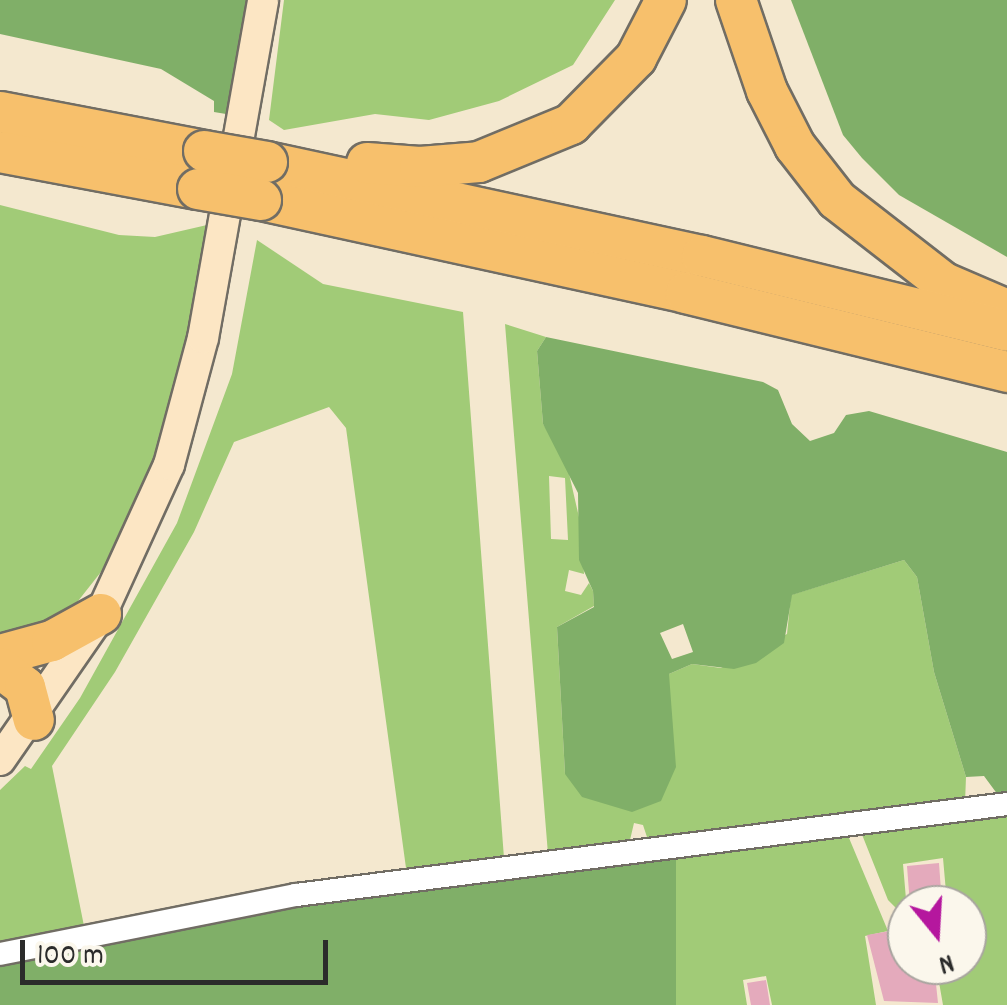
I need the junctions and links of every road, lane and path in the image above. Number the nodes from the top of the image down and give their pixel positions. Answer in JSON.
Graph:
{"nodes":[{"id":1,"x":262,"y":0,"type":"edge"},
{"id":2,"x":666,"y":0,"type":"edge"},
{"id":3,"x":736,"y":0,"type":"edge"},
{"id":4,"x":0,"y":112,"type":"edge"},
{"id":5,"x":0,"y":152,"type":"edge"},
{"id":6,"x":40,"y":159,"type":"junction"},
{"id":7,"x":0,"y":168,"type":"edge"},
{"id":8,"x":201,"y":170,"type":"junction"},
{"id":9,"x":264,"y":181,"type":"junction"},
{"id":10,"x":1007,"y":310,"type":"edge"},
{"id":11,"x":1007,"y":331,"type":"edge"},
{"id":12,"x":1007,"y":372,"type":"edge"},
{"id":13,"x":101,"y":614,"type":"junction"},
{"id":14,"x":0,"y":656,"type":"edge"},
{"id":15,"x":0,"y":668,"type":"edge"},
{"id":16,"x":14,"y":732,"type":"edge"},
{"id":17,"x":1007,"y":804,"type":"edge"},
{"id":18,"x":0,"y":954,"type":"edge"}],
"edges":[{"from":1,"to":13,"type":"main road"},
{"from":2,"to":9,"type":"highway"},
{"from":3,"to":10,"type":"highway"},
{"from":4,"to":8,"type":"highway"},
{"from":5,"to":6,"type":"highway"},
{"from":6,"to":7,"type":"highway"},
{"from":6,"to":8,"type":"highway"},
{"from":8,"to":9,"type":"highway","bridge":true},
{"from":9,"to":11,"type":"highway"},
{"from":9,"to":12,"type":"highway"},
{"from":13,"to":14,"type":"highway"},
{"from":13,"to":16,"type":"main road"},
{"from":15,"to":16,"type":"highway"},
{"from":17,"to":18,"type":"street"}]}
